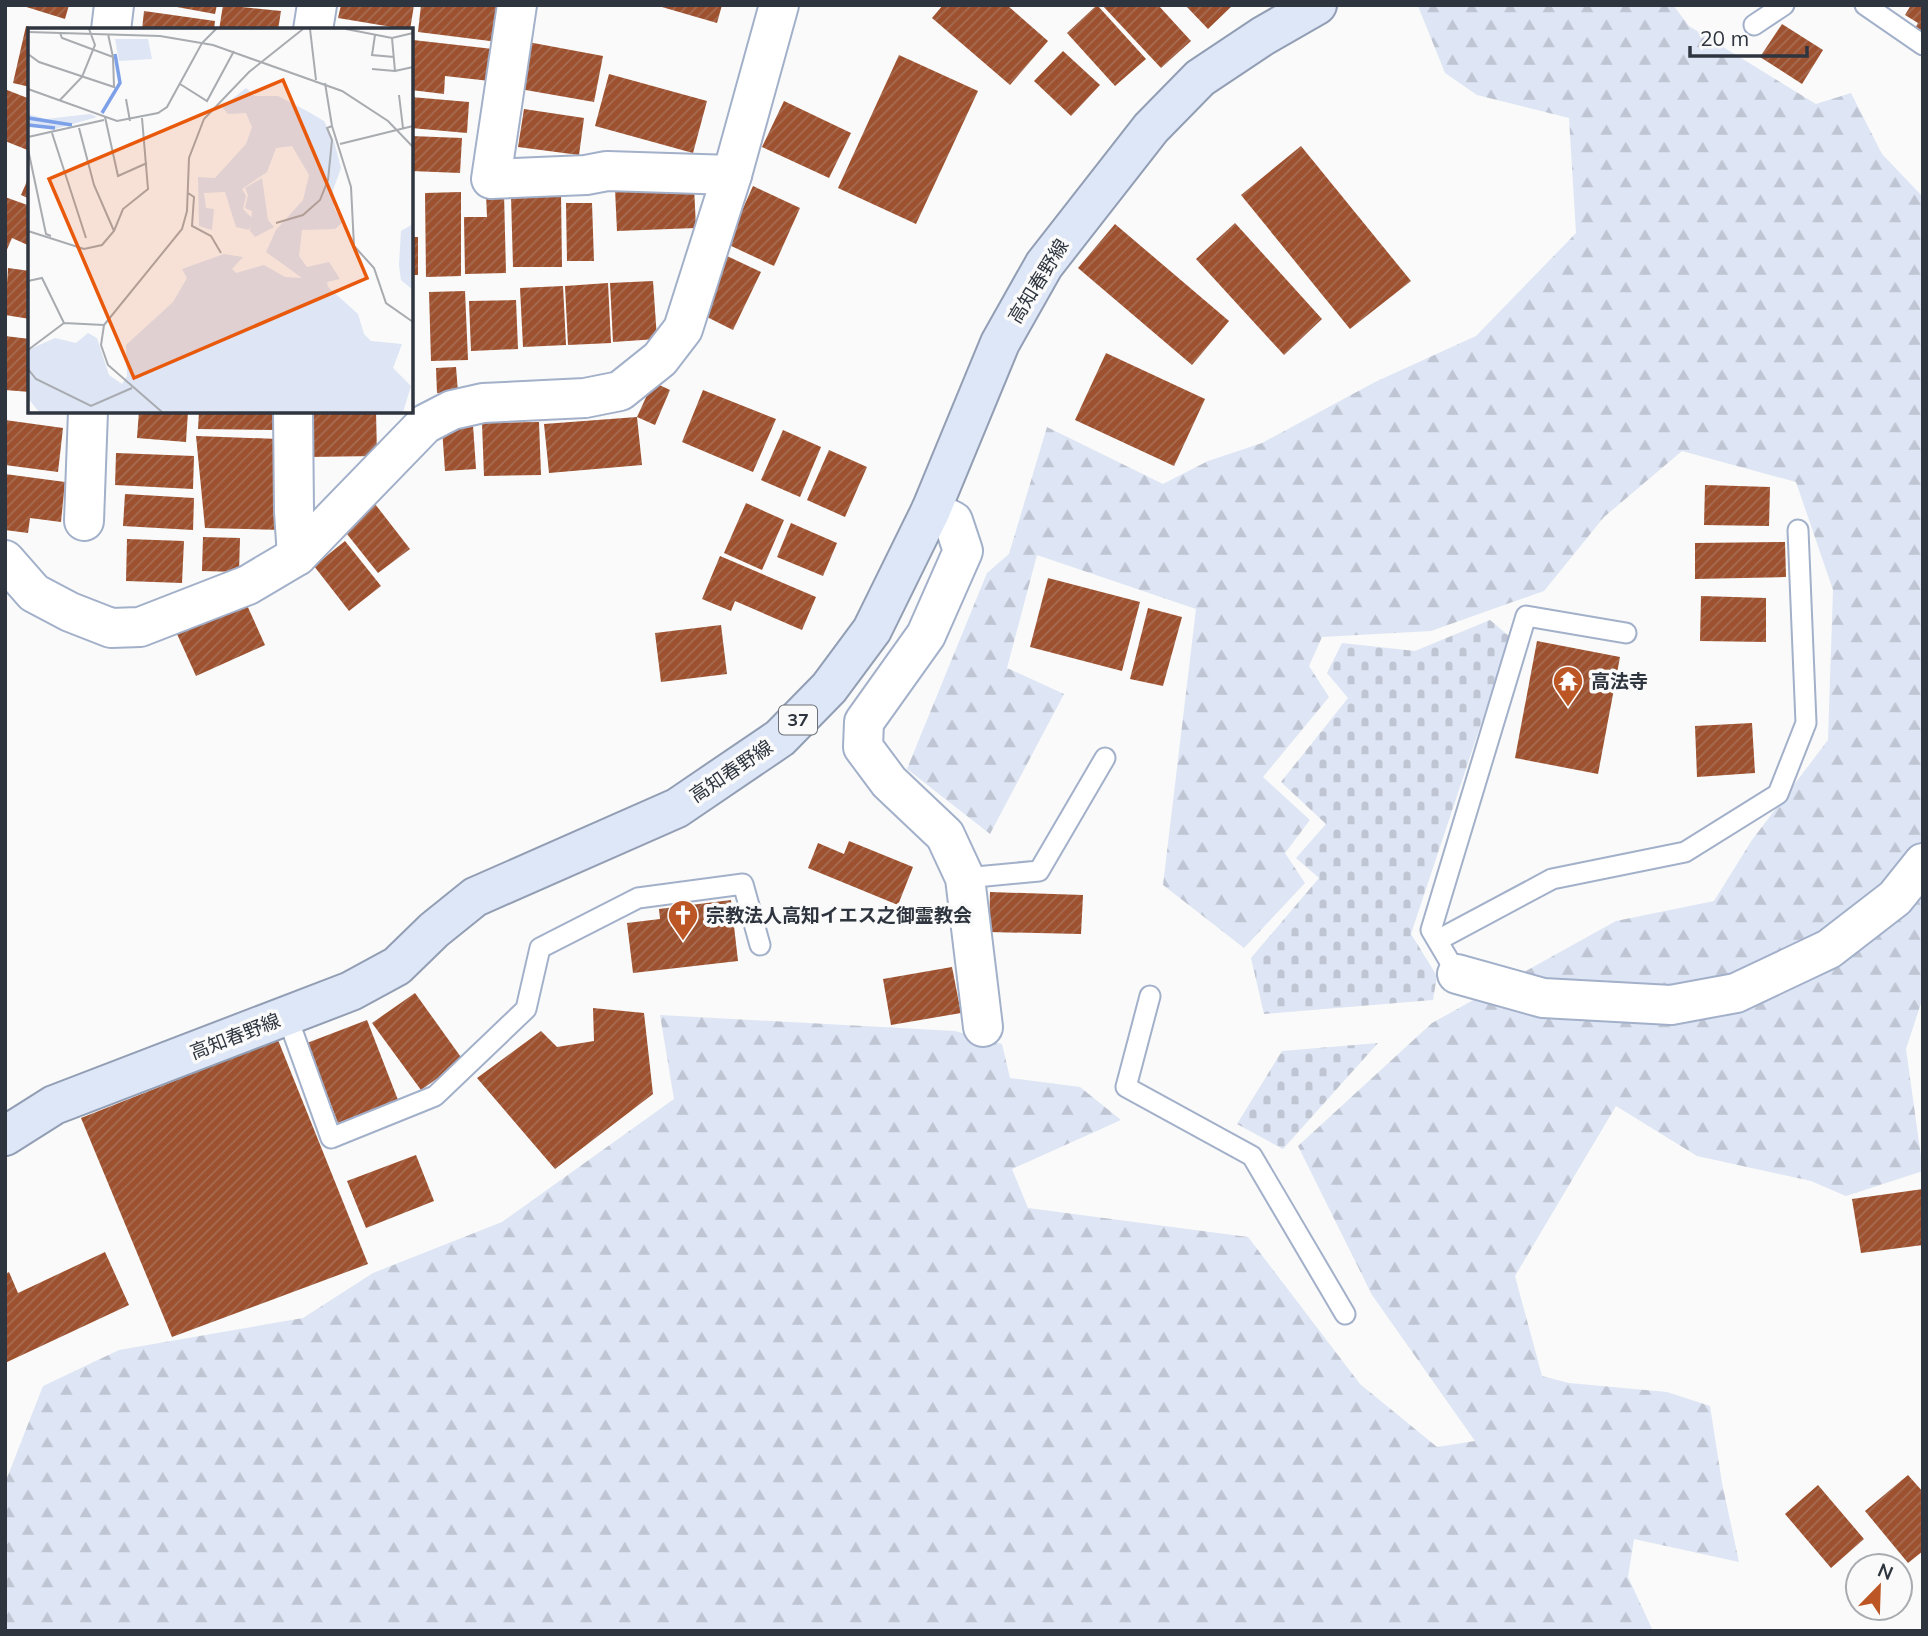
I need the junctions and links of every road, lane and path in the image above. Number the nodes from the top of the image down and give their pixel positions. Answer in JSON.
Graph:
{"nodes":[{"id":1,"x":114,"y":5,"type":"edge"},
{"id":2,"x":317,"y":5,"type":"edge"},
{"id":3,"x":517,"y":5,"type":"edge"},
{"id":4,"x":779,"y":5,"type":"edge"},
{"id":5,"x":1317,"y":5,"type":"edge"},
{"id":6,"x":1784,"y":5,"type":"edge"},
{"id":7,"x":1865,"y":5,"type":"edge"},
{"id":8,"x":1754,"y":25,"type":"dead end"},
{"id":9,"x":111,"y":28,"type":"edge"},
{"id":10,"x":313,"y":28,"type":"edge"},
{"id":11,"x":1923,"y":45,"type":"edge"},
{"id":12,"x":732,"y":175,"type":"junction"},
{"id":13,"x":88,"y":413,"type":"edge"},
{"id":14,"x":293,"y":413,"type":"edge"},
{"id":15,"x":931,"y":510,"type":"junction"},
{"id":16,"x":84,"y":521,"type":"dead end"},
{"id":17,"x":1798,"y":530,"type":"dead end"},
{"id":18,"x":297,"y":556,"type":"junction"},
{"id":19,"x":5,"y":560,"type":"edge"},
{"id":20,"x":1626,"y":633,"type":"dead end"},
{"id":21,"x":1105,"y":758,"type":"dead end"},
{"id":22,"x":1923,"y":863,"type":"edge"},
{"id":23,"x":965,"y":878,"type":"junction"},
{"id":24,"x":1438,"y":940,"type":"junction"},
{"id":25,"x":760,"y":945,"type":"dead end"},
{"id":26,"x":1457,"y":974,"type":"joint"},
{"id":27,"x":1150,"y":996,"type":"dead end"},
{"id":28,"x":287,"y":1016,"type":"junction"},
{"id":29,"x":984,"y":1027,"type":"dead end"},
{"id":30,"x":5,"y":1136,"type":"edge"},
{"id":31,"x":1345,"y":1314,"type":"dead end"}],
"edges":[{"from":1,"to":9,"type":"street"},
{"from":2,"to":10,"type":"street"},
{"from":3,"to":12,"type":"street"},
{"from":4,"to":12,"type":"street"},
{"from":5,"to":15,"type":"main road","name":"高知春野線","number":"37"},
{"from":6,"to":8,"type":"lane"},
{"from":7,"to":11,"type":"lane"},
{"from":12,"to":18,"type":"street"},
{"from":13,"to":16,"type":"street"},
{"from":14,"to":18,"type":"street"},
{"from":15,"to":23,"type":"street"},
{"from":15,"to":28,"type":"main road","name":"高知春野線","number":"37"},
{"from":17,"to":24,"type":"lane"},
{"from":18,"to":19,"type":"street"},
{"from":20,"to":24,"type":"lane"},
{"from":21,"to":23,"type":"lane"},
{"from":22,"to":26,"type":"street"},
{"from":23,"to":29,"type":"street"},
{"from":24,"to":26,"type":"lane"},
{"from":25,"to":28,"type":"lane"},
{"from":27,"to":31,"type":"lane"},
{"from":28,"to":30,"type":"main road","name":"高知春野線","number":"37"}]}
